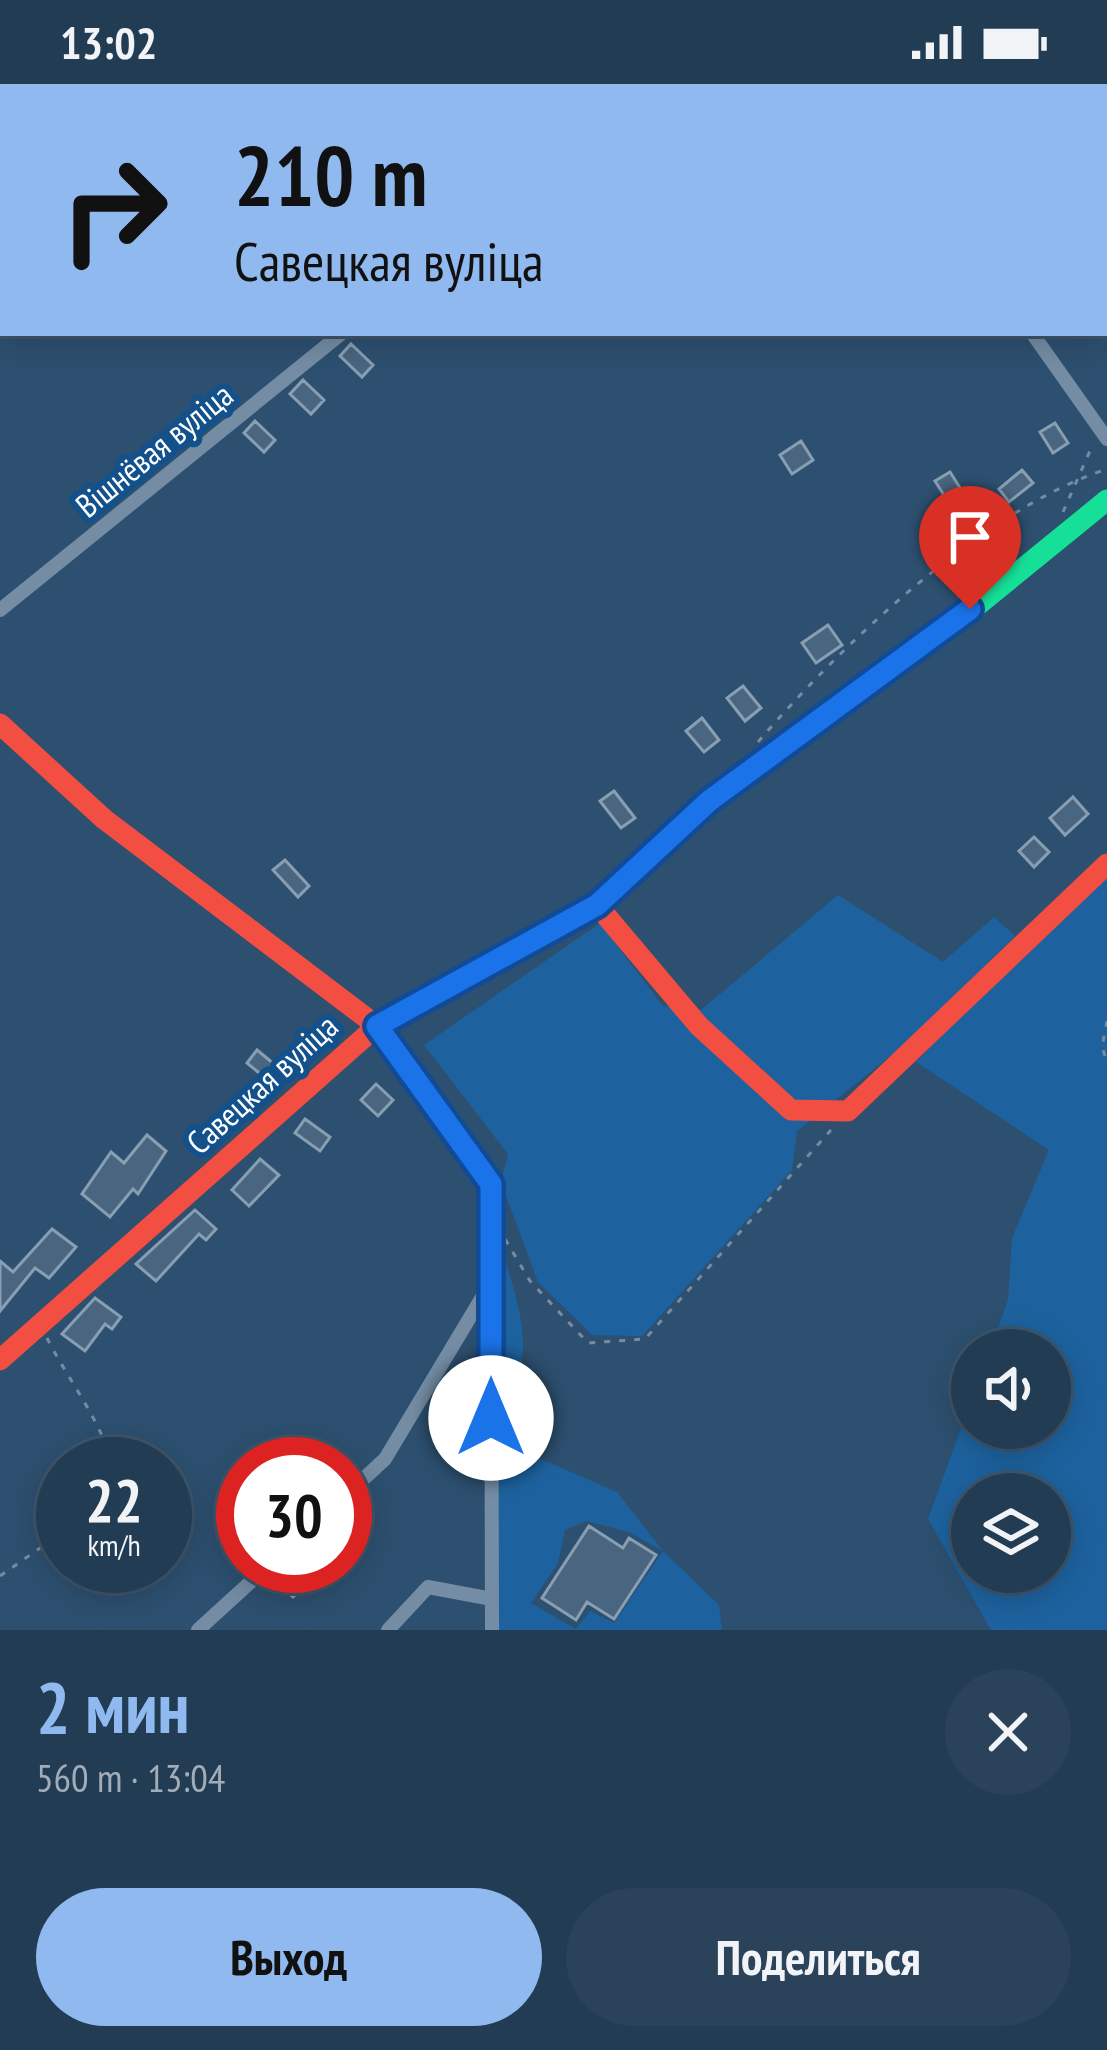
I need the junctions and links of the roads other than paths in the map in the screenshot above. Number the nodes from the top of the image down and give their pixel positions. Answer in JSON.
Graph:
{"nodes":[{"id":1,"x":337,"y":336,"type":"edge"},
{"id":2,"x":1034,"y":336,"type":"edge"},
{"id":3,"x":1107,"y":439,"type":"edge"},
{"id":4,"x":1107,"y":500,"type":"edge"},
{"id":5,"x":0,"y":610,"type":"edge"},
{"id":6,"x":0,"y":724,"type":"edge"},
{"id":7,"x":1107,"y":864,"type":"edge"},
{"id":8,"x":597,"y":905,"type":"junction"},
{"id":9,"x":377,"y":1026,"type":"junction"},
{"id":10,"x":491,"y":1283,"type":"junction"},
{"id":11,"x":0,"y":1360,"type":"edge"},
{"id":12,"x":372,"y":1472,"type":"edge"},
{"id":13,"x":238,"y":1593,"type":"edge"},
{"id":14,"x":492,"y":1599,"type":"junction"},
{"id":15,"x":197,"y":1630,"type":"edge"},
{"id":16,"x":388,"y":1630,"type":"edge"},
{"id":17,"x":492,"y":1630,"type":"edge"}],
"edges":[{"from":1,"to":5,"type":"street","name":"Вішнёвая вуліца"},
{"from":2,"to":3,"type":"street"},
{"from":4,"to":8,"type":"street","name":"Савецкая вуліца"},
{"from":6,"to":9,"type":"street"},
{"from":7,"to":8,"type":"street"},
{"from":8,"to":9,"type":"street","name":"Савецкая вуліца"},
{"from":9,"to":10,"type":"street"},
{"from":9,"to":11,"type":"street","name":"Савецкая вуліца"},
{"from":10,"to":12,"type":"street"},
{"from":10,"to":14,"type":"street"},
{"from":13,"to":15,"type":"street"},
{"from":14,"to":16,"type":"street"},
{"from":14,"to":17,"type":"street"}]}
